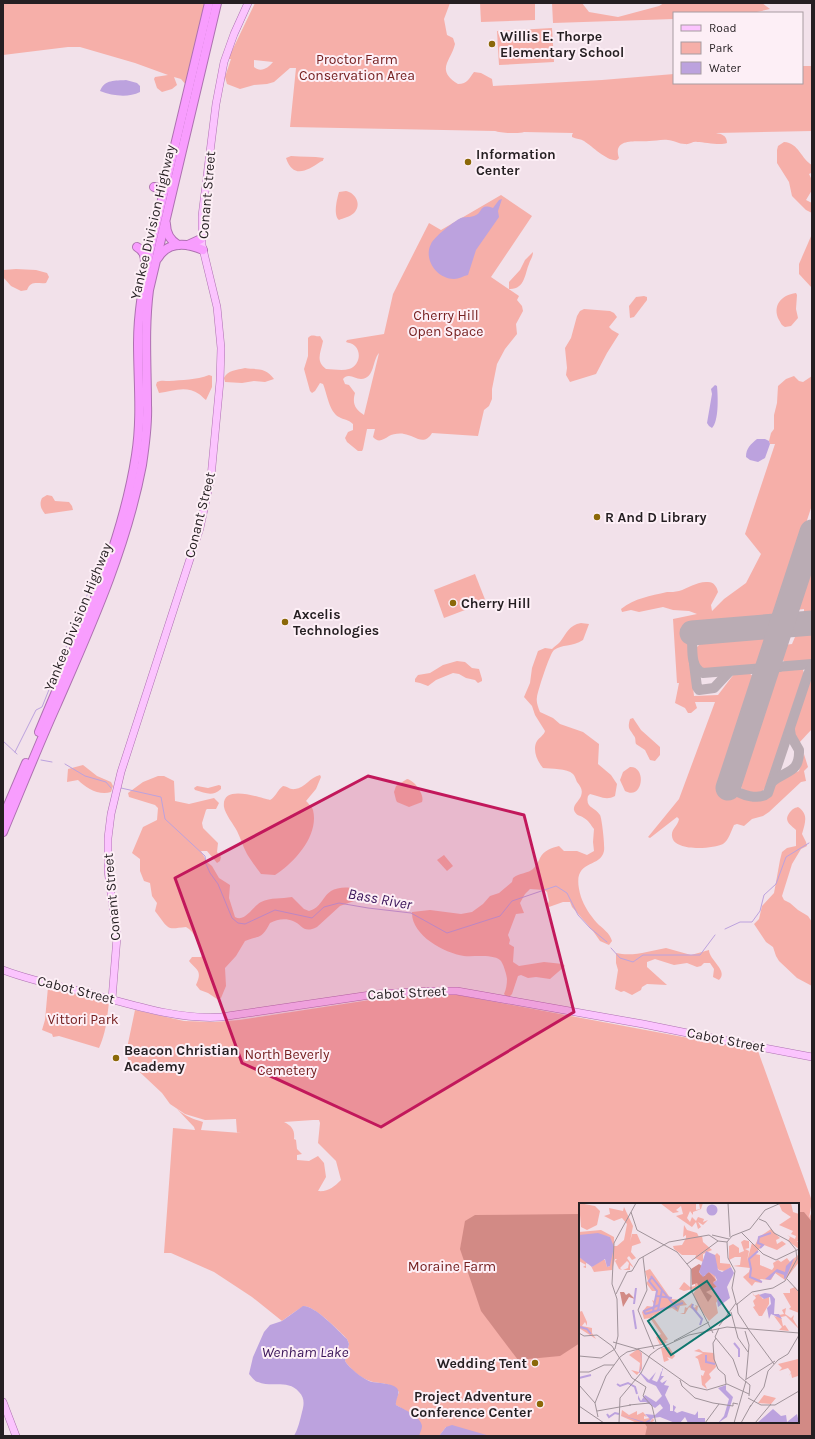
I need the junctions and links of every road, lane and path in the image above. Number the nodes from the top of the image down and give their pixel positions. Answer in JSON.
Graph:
{"nodes":[{"id":1,"x":209,"y":3,"type":"edge"},
{"id":2,"x":217,"y":3,"type":"edge"},
{"id":3,"x":248,"y":3,"type":"edge"},
{"id":4,"x":154,"y":186,"type":"dead end"},
{"id":5,"x":165,"y":189,"type":"junction"},
{"id":6,"x":166,"y":219,"type":"junction"},
{"id":7,"x":156,"y":226,"type":"junction"},
{"id":8,"x":202,"y":239,"type":"junction"},
{"id":9,"x":178,"y":245,"type":"junction"},
{"id":10,"x":188,"y":245,"type":"junction"},
{"id":11,"x":203,"y":250,"type":"junction"},
{"id":12,"x":155,"y":264,"type":"junction"},
{"id":13,"x":145,"y":276,"type":"junction"},
{"id":14,"x":3,"y":817,"type":"edge"},
{"id":15,"x":3,"y":832,"type":"edge"},
{"id":16,"x":3,"y":970,"type":"edge"},
{"id":17,"x":112,"y":999,"type":"junction"},
{"id":18,"x":812,"y":1057,"type":"edge"},
{"id":19,"x":3,"y":1402,"type":"edge"},
{"id":20,"x":16,"y":1436,"type":"edge"}],
"edges":[{"from":1,"to":5,"type":"highway","name":"Yankee Division Highway"},
{"from":2,"to":6,"type":"highway","name":"Yankee Division Highway"},
{"from":3,"to":8,"type":"main road","name":"Conant Street"},
{"from":4,"to":5,"type":"highway"},
{"from":5,"to":7,"type":"highway","name":"Yankee Division Highway"},
{"from":6,"to":9,"type":"highway"},
{"from":6,"to":12,"type":"highway","name":"Yankee Division Highway"},
{"from":7,"to":13,"type":"highway","name":"Yankee Division Highway"},
{"from":7,"to":13,"type":"highway"},
{"from":8,"to":10,"type":"highway"},
{"from":8,"to":11,"type":"main road","name":"Conant Street"},
{"from":9,"to":10,"type":"highway"},
{"from":9,"to":12,"type":"highway"},
{"from":10,"to":11,"type":"highway"},
{"from":11,"to":17,"type":"main road","name":"Conant Street"},
{"from":12,"to":15,"type":"highway","name":"Yankee Division Highway"},
{"from":13,"to":14,"type":"highway","name":"Yankee Division Highway"},
{"from":16,"to":17,"type":"main road","name":"Cabot Street"},
{"from":17,"to":18,"type":"main road","name":"Cabot Street"},
{"from":19,"to":20,"type":"main road"}]}
